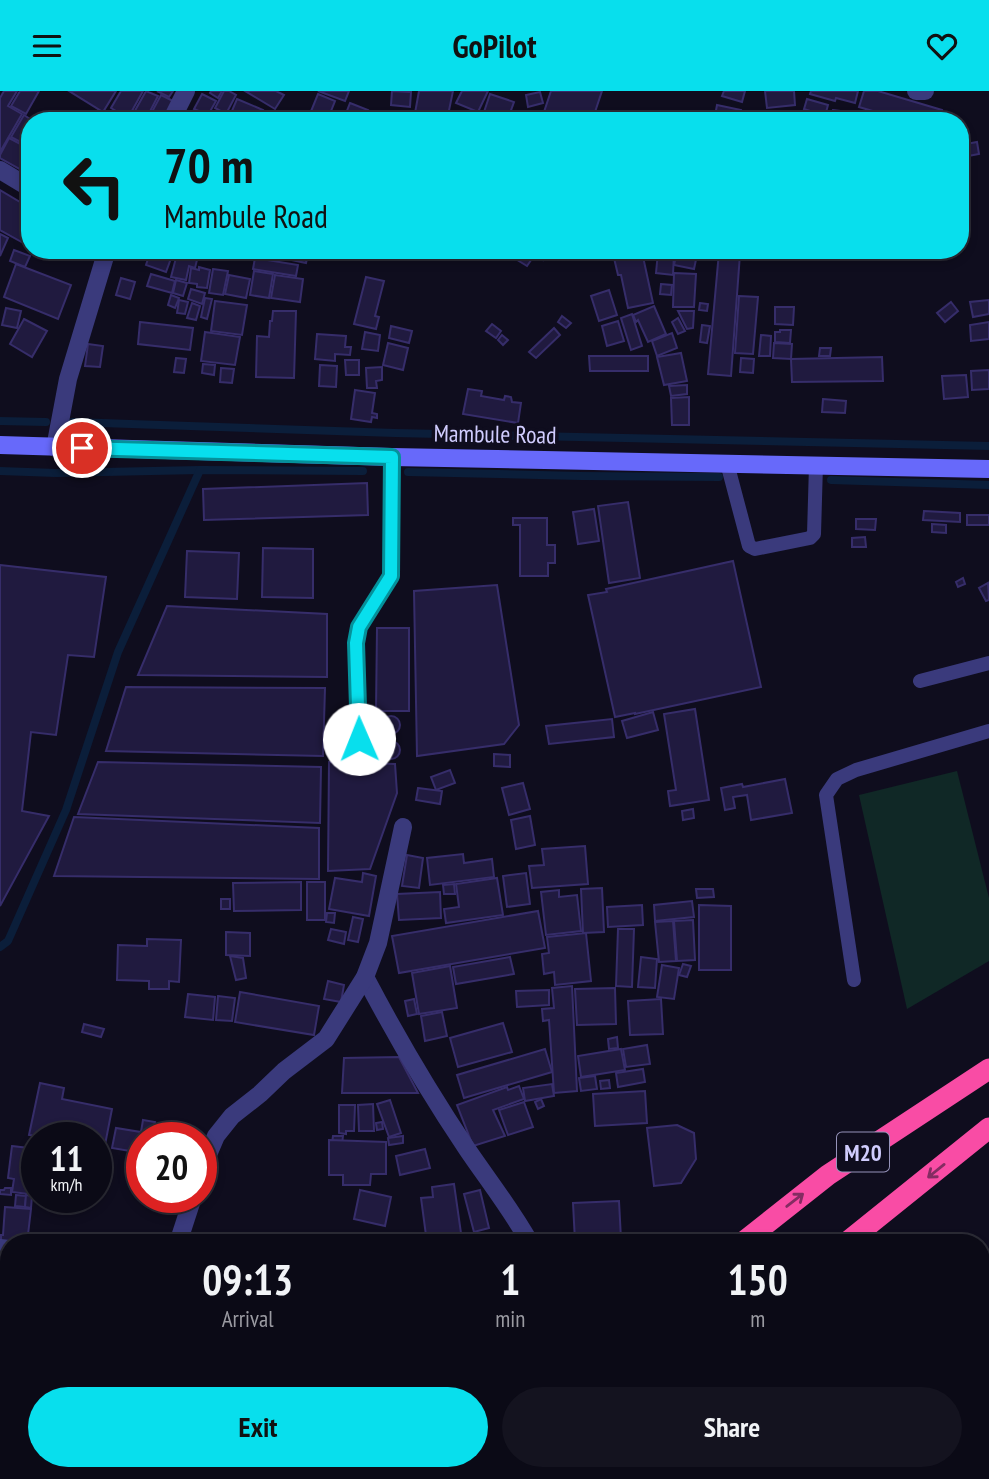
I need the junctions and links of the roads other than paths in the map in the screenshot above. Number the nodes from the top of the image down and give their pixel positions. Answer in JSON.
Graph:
{"nodes":[{"id":1,"x":186,"y":91,"type":"edge"},
{"id":2,"x":916,"y":91,"type":"edge"},
{"id":3,"x":925,"y":91,"type":"edge"},
{"id":4,"x":176,"y":112,"type":"edge"},
{"id":5,"x":0,"y":170,"type":"edge"},
{"id":6,"x":21,"y":183,"type":"edge"},
{"id":7,"x":104,"y":259,"type":"edge"},
{"id":8,"x":0,"y":445,"type":"edge"},
{"id":9,"x":55,"y":447,"type":"junction"},
{"id":10,"x":392,"y":457,"type":"junction"},
{"id":11,"x":727,"y":463,"type":"junction"},
{"id":12,"x":816,"y":465,"type":"junction"},
{"id":13,"x":989,"y":468,"type":"edge"},
{"id":14,"x":989,"y":663,"type":"edge"},
{"id":15,"x":920,"y":681,"type":"dead end"},
{"id":16,"x":989,"y":731,"type":"edge"},
{"id":17,"x":359,"y":739,"type":"dead end"},
{"id":18,"x":403,"y":827,"type":"dead end"},
{"id":19,"x":365,"y":977,"type":"junction"},
{"id":20,"x":853,"y":980,"type":"dead end"},
{"id":21,"x":989,"y":1069,"type":"edge"},
{"id":22,"x":989,"y":1128,"type":"edge"},
{"id":23,"x":217,"y":1135,"type":"edge"},
{"id":24,"x":188,"y":1213,"type":"edge"},
{"id":25,"x":181,"y":1234,"type":"edge"},
{"id":26,"x":525,"y":1234,"type":"edge"},
{"id":27,"x":753,"y":1234,"type":"edge"},
{"id":28,"x":857,"y":1234,"type":"edge"}],
"edges":[{"from":1,"to":4,"type":"street"},
{"from":2,"to":3,"type":"street"},
{"from":5,"to":6,"type":"street"},
{"from":7,"to":9,"type":"street"},
{"from":8,"to":9,"type":"street","name":"Mambule Road"},
{"from":9,"to":10,"type":"street","name":"Mambule Road"},
{"from":10,"to":11,"type":"street","name":"Mambule Road"},
{"from":10,"to":17,"type":"lane"},
{"from":11,"to":12,"type":"street","name":"Mambule Road"},
{"from":11,"to":12,"type":"lane"},
{"from":12,"to":13,"type":"street","name":"Mambule Road"},
{"from":14,"to":15,"type":"lane"},
{"from":16,"to":20,"type":"lane"},
{"from":18,"to":19,"type":"street"},
{"from":19,"to":23,"type":"street"},
{"from":19,"to":26,"type":"street"},
{"from":27,"to":21,"type":"highway","number":"M20","one_way":true},
{"from":22,"to":28,"type":"highway","number":"M20","one_way":true},
{"from":24,"to":25,"type":"street"}]}
